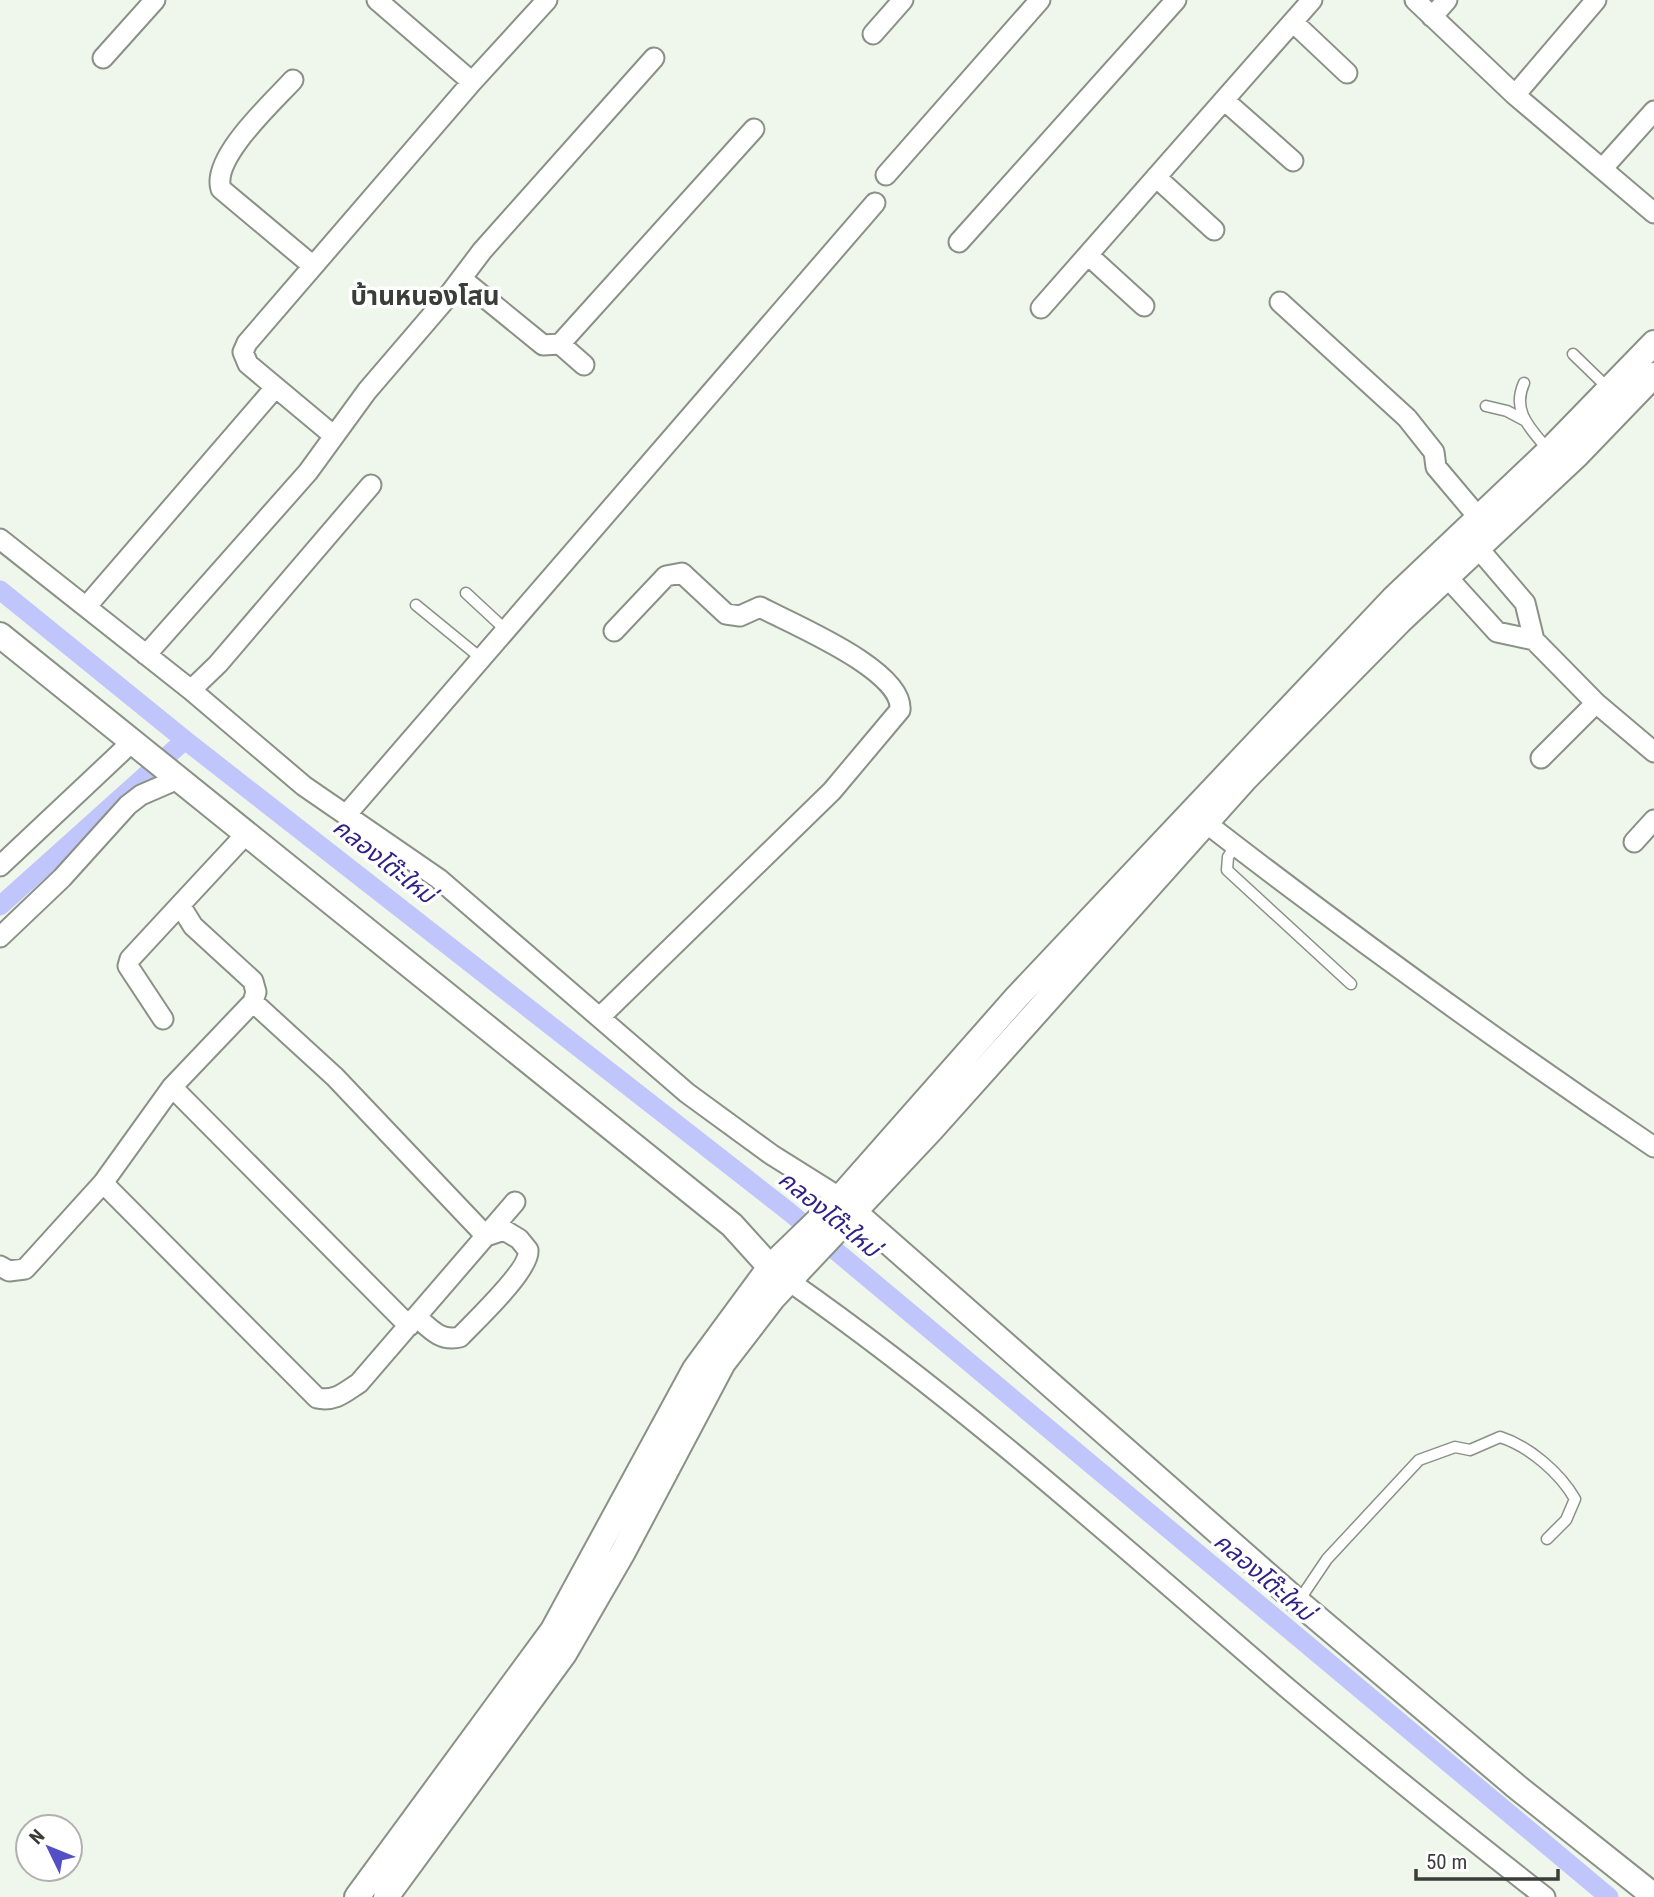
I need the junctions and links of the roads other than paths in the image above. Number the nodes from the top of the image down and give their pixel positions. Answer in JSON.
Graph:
{"nodes":[{"id":1,"x":155,"y":0,"type":"edge"},
{"id":2,"x":547,"y":0,"type":"edge"},
{"id":3,"x":903,"y":0,"type":"edge"},
{"id":4,"x":1040,"y":0,"type":"edge"},
{"id":5,"x":1176,"y":0,"type":"edge"},
{"id":6,"x":1312,"y":0,"type":"edge"},
{"id":7,"x":1415,"y":0,"type":"edge"},
{"id":8,"x":1447,"y":0,"type":"edge"},
{"id":9,"x":1596,"y":0,"type":"edge"},
{"id":10,"x":383,"y":2,"type":"edge"},
{"id":11,"x":1432,"y":16,"type":"junction"},
{"id":12,"x":1293,"y":22,"type":"junction"},
{"id":13,"x":873,"y":34,"type":"dead end"},
{"id":14,"x":103,"y":58,"type":"dead end"},
{"id":15,"x":654,"y":58,"type":"dead end"},
{"id":16,"x":1347,"y":73,"type":"dead end"},
{"id":17,"x":293,"y":80,"type":"dead end"},
{"id":18,"x":472,"y":82,"type":"junction"},
{"id":19,"x":1515,"y":95,"type":"junction"},
{"id":20,"x":1224,"y":100,"type":"junction"},
{"id":21,"x":1654,"y":111,"type":"edge"},
{"id":22,"x":754,"y":129,"type":"dead end"},
{"id":23,"x":1293,"y":161,"type":"dead end"},
{"id":24,"x":1602,"y":169,"type":"junction"},
{"id":25,"x":886,"y":175,"type":"dead end"},
{"id":26,"x":1156,"y":177,"type":"junction"},
{"id":27,"x":875,"y":203,"type":"dead end"},
{"id":28,"x":1654,"y":213,"type":"edge"},
{"id":29,"x":1214,"y":230,"type":"dead end"},
{"id":30,"x":960,"y":242,"type":"dead end"},
{"id":31,"x":1088,"y":255,"type":"junction"},
{"id":32,"x":313,"y":266,"type":"junction"},
{"id":33,"x":462,"y":279,"type":"junction"},
{"id":34,"x":1280,"y":302,"type":"dead end"},
{"id":35,"x":1144,"y":306,"type":"dead end"},
{"id":36,"x":1041,"y":308,"type":"dead end"},
{"id":37,"x":1654,"y":343,"type":"edge"},
{"id":38,"x":560,"y":344,"type":"junction"},
{"id":39,"x":1573,"y":354,"type":"dead end"},
{"id":40,"x":584,"y":365,"type":"dead end"},
{"id":41,"x":1654,"y":375,"type":"edge"},
{"id":42,"x":1524,"y":383,"type":"dead end"},
{"id":43,"x":274,"y":389,"type":"junction"},
{"id":44,"x":1611,"y":391,"type":"junction"},
{"id":45,"x":1486,"y":406,"type":"dead end"},
{"id":46,"x":1524,"y":420,"type":"junction"},
{"id":47,"x":333,"y":435,"type":"junction"},
{"id":48,"x":1549,"y":451,"type":"junction"},
{"id":49,"x":371,"y":485,"type":"dead end"},
{"id":50,"x":1479,"y":518,"type":"junction"},
{"id":51,"x":0,"y":539,"type":"edge"},
{"id":52,"x":1478,"y":548,"type":"junction"},
{"id":53,"x":1447,"y":577,"type":"junction"},
{"id":54,"x":466,"y":593,"type":"dead end"},
{"id":55,"x":416,"y":605,"type":"dead end"},
{"id":56,"x":86,"y":607,"type":"junction"},
{"id":57,"x":614,"y":631,"type":"dead end"},
{"id":58,"x":507,"y":632,"type":"junction"},
{"id":59,"x":0,"y":635,"type":"edge"},
{"id":60,"x":1534,"y":640,"type":"junction"},
{"id":61,"x":146,"y":655,"type":"junction"},
{"id":62,"x":483,"y":659,"type":"junction"},
{"id":63,"x":191,"y":690,"type":"junction"},
{"id":64,"x":1596,"y":703,"type":"junction"},
{"id":65,"x":136,"y":744,"type":"junction"},
{"id":66,"x":1654,"y":752,"type":"edge"},
{"id":67,"x":1541,"y":758,"type":"dead end"},
{"id":68,"x":172,"y":775,"type":"junction"},
{"id":69,"x":346,"y":815,"type":"junction"},
{"id":70,"x":1654,"y":820,"type":"edge"},
{"id":71,"x":1206,"y":823,"type":"junction"},
{"id":72,"x":246,"y":834,"type":"junction"},
{"id":73,"x":1634,"y":842,"type":"dead end"},
{"id":74,"x":1235,"y":846,"type":"junction"},
{"id":75,"x":0,"y":866,"type":"edge"},
{"id":76,"x":180,"y":905,"type":"junction"},
{"id":77,"x":0,"y":937,"type":"edge"},
{"id":78,"x":1351,"y":984,"type":"dead end"},
{"id":79,"x":253,"y":1002,"type":"junction"},
{"id":80,"x":600,"y":1017,"type":"junction"},
{"id":81,"x":163,"y":1019,"type":"dead end"},
{"id":82,"x":172,"y":1087,"type":"junction"},
{"id":83,"x":1654,"y":1147,"type":"edge"},
{"id":84,"x":103,"y":1183,"type":"junction"},
{"id":85,"x":515,"y":1202,"type":"dead end"},
{"id":86,"x":843,"y":1209,"type":"junction"},
{"id":87,"x":486,"y":1236,"type":"junction"},
{"id":88,"x":0,"y":1266,"type":"edge"},
{"id":89,"x":784,"y":1270,"type":"junction"},
{"id":90,"x":413,"y":1322,"type":"junction"},
{"id":91,"x":1547,"y":1539,"type":"dead end"},
{"id":92,"x":1298,"y":1602,"type":"junction"},
{"id":93,"x":1654,"y":1896,"type":"edge"},
{"id":94,"x":357,"y":1897,"type":"edge"},
{"id":95,"x":386,"y":1897,"type":"edge"},
{"id":96,"x":1545,"y":1897,"type":"edge"}],
"edges":[{"from":1,"to":14,"type":"street"},
{"from":2,"to":18,"type":"street"},
{"from":3,"to":13,"type":"street"},
{"from":4,"to":25,"type":"street"},
{"from":5,"to":30,"type":"street"},
{"from":6,"to":12,"type":"street"},
{"from":7,"to":11,"type":"street"},
{"from":8,"to":11,"type":"street"},
{"from":9,"to":19,"type":"street"},
{"from":10,"to":18,"type":"street"},
{"from":11,"to":19,"type":"street"},
{"from":12,"to":16,"type":"street"},
{"from":12,"to":20,"type":"street"},
{"from":15,"to":33,"type":"street"},
{"from":17,"to":32,"type":"street"},
{"from":18,"to":32,"type":"street"},
{"from":19,"to":24,"type":"street"},
{"from":20,"to":23,"type":"street"},
{"from":20,"to":26,"type":"street"},
{"from":21,"to":24,"type":"street"},
{"from":22,"to":38,"type":"street"},
{"from":24,"to":28,"type":"street"},
{"from":26,"to":29,"type":"street"},
{"from":26,"to":31,"type":"street"},
{"from":27,"to":58,"type":"street"},
{"from":31,"to":35,"type":"street"},
{"from":31,"to":36,"type":"street"},
{"from":32,"to":43,"type":"street"},
{"from":33,"to":38,"type":"street"},
{"from":33,"to":47,"type":"street"},
{"from":34,"to":50,"type":"street"},
{"from":37,"to":44,"type":"street"},
{"from":38,"to":40,"type":"street"},
{"from":39,"to":44,"type":"lane"},
{"from":41,"to":52,"type":"street"},
{"from":42,"to":46,"type":"lane"},
{"from":43,"to":47,"type":"street"},
{"from":43,"to":56,"type":"street"},
{"from":44,"to":48,"type":"street"},
{"from":45,"to":46,"type":"lane"},
{"from":46,"to":48,"type":"lane"},
{"from":47,"to":61,"type":"street"},
{"from":48,"to":50,"type":"street"},
{"from":49,"to":63,"type":"street"},
{"from":50,"to":86,"type":"street"},
{"from":51,"to":56,"type":"street"},
{"from":52,"to":53,"type":"street"},
{"from":52,"to":60,"type":"street"},
{"from":53,"to":60,"type":"street"},
{"from":53,"to":71,"type":"street"},
{"from":54,"to":58,"type":"lane"},
{"from":55,"to":62,"type":"lane"},
{"from":56,"to":61,"type":"street"},
{"from":57,"to":80,"type":"street"},
{"from":58,"to":62,"type":"street"},
{"from":59,"to":65,"type":"street"},
{"from":60,"to":64,"type":"street"},
{"from":61,"to":63,"type":"street"},
{"from":62,"to":69,"type":"street"},
{"from":63,"to":69,"type":"street"},
{"from":64,"to":66,"type":"street"},
{"from":64,"to":67,"type":"street"},
{"from":65,"to":68,"type":"street"},
{"from":65,"to":75,"type":"street"},
{"from":68,"to":72,"type":"street"},
{"from":68,"to":77,"type":"street"},
{"from":69,"to":80,"type":"street"},
{"from":70,"to":73,"type":"street"},
{"from":71,"to":74,"type":"street"},
{"from":71,"to":86,"type":"street"},
{"from":72,"to":76,"type":"street"},
{"from":72,"to":89,"type":"street"},
{"from":74,"to":78,"type":"lane"},
{"from":74,"to":83,"type":"street"},
{"from":76,"to":79,"type":"street"},
{"from":76,"to":81,"type":"street"},
{"from":79,"to":82,"type":"street"},
{"from":79,"to":87,"type":"street"},
{"from":80,"to":86,"type":"street"},
{"from":82,"to":84,"type":"street"},
{"from":82,"to":90,"type":"street"},
{"from":84,"to":88,"type":"street"},
{"from":84,"to":90,"type":"street"},
{"from":85,"to":87,"type":"street"},
{"from":86,"to":89,"type":"street"},
{"from":86,"to":92,"type":"street"},
{"from":87,"to":90,"type":"street"},
{"from":87,"to":90,"type":"street"},
{"from":89,"to":94,"type":"street"},
{"from":89,"to":95,"type":"street"},
{"from":89,"to":96,"type":"street"},
{"from":91,"to":92,"type":"lane"},
{"from":92,"to":93,"type":"street"}]}
